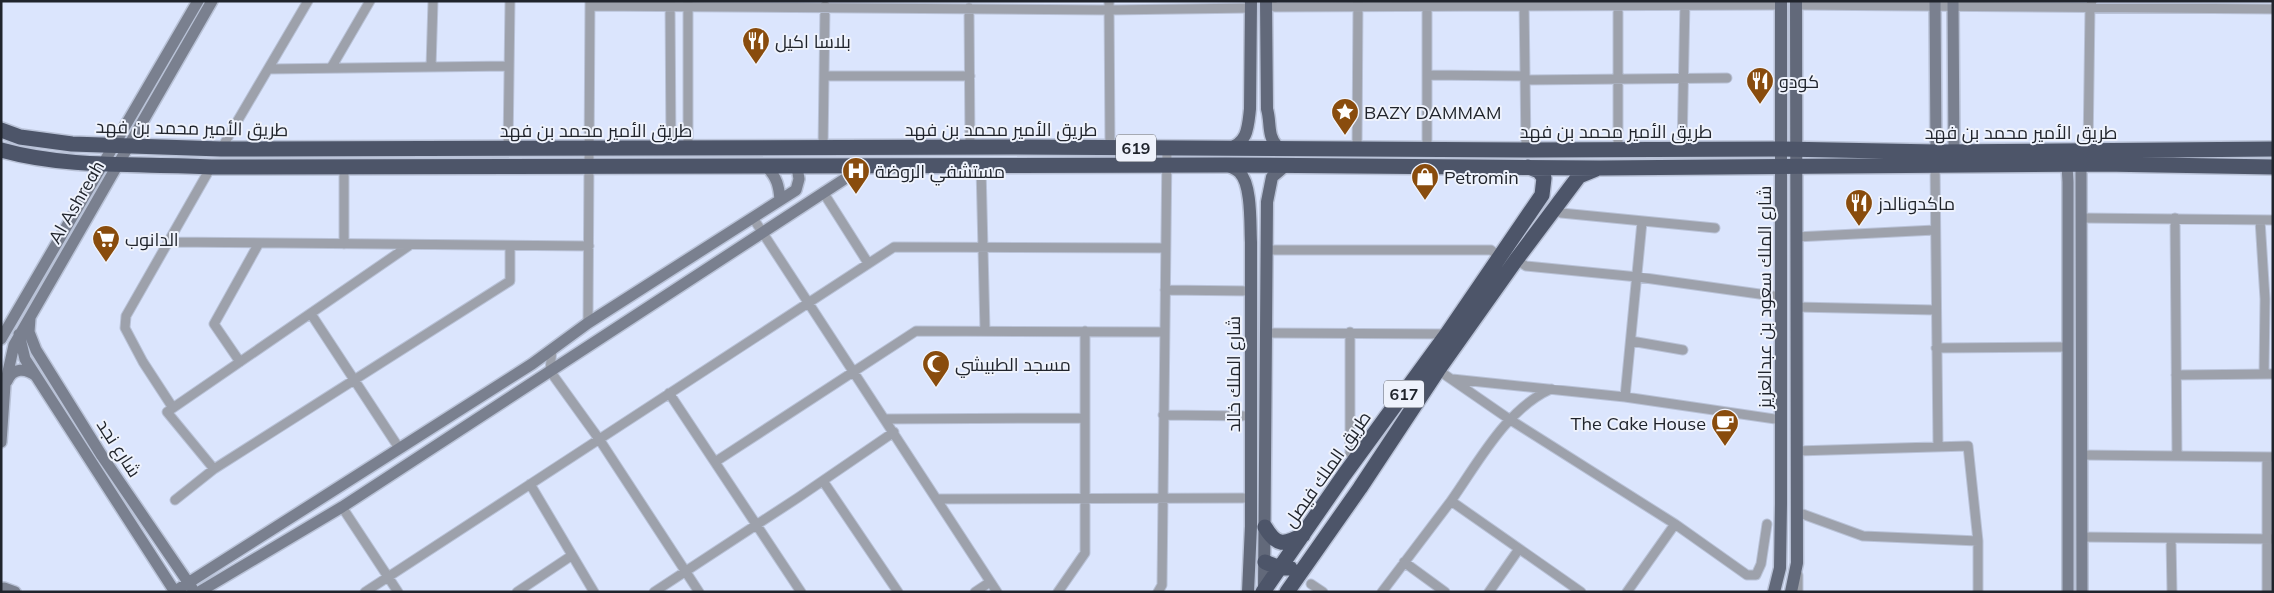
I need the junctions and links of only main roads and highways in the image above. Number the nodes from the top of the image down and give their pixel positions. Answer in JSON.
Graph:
{"nodes":[{"id":1,"x":1267,"y":1,"type":"edge"},
{"id":2,"x":1781,"y":3,"type":"edge"},
{"id":3,"x":1796,"y":3,"type":"edge"},
{"id":4,"x":1251,"y":5,"type":"edge"},
{"id":5,"x":1267,"y":108,"type":"junction"},
{"id":6,"x":1250,"y":109,"type":"junction"},
{"id":7,"x":1,"y":130,"type":"edge"},
{"id":8,"x":1228,"y":148,"type":"junction"},
{"id":9,"x":1284,"y":149,"type":"junction"},
{"id":10,"x":2273,"y":149,"type":"edge"},
{"id":11,"x":1,"y":150,"type":"edge"},
{"id":12,"x":1789,"y":150,"type":"junction"},
{"id":13,"x":1935,"y":159,"type":"junction"},
{"id":14,"x":1226,"y":165,"type":"junction"},
{"id":15,"x":1285,"y":166,"type":"junction"},
{"id":16,"x":1523,"y":166,"type":"junction"},
{"id":17,"x":1789,"y":166,"type":"junction"},
{"id":18,"x":2273,"y":166,"type":"edge"},
{"id":19,"x":1600,"y":168,"type":"junction"},
{"id":20,"x":1542,"y":195,"type":"junction"},
{"id":21,"x":1249,"y":201,"type":"junction"},
{"id":22,"x":1267,"y":202,"type":"junction"},
{"id":23,"x":1558,"y":210,"type":"junction"},
{"id":24,"x":1781,"y":297,"type":"junction"},
{"id":25,"x":1796,"y":400,"type":"junction"},
{"id":26,"x":1402,"y":423,"type":"junction"},
{"id":27,"x":1251,"y":504,"type":"junction"},
{"id":28,"x":1265,"y":527,"type":"junction"},
{"id":29,"x":1303,"y":535,"type":"junction"},
{"id":30,"x":1265,"y":562,"type":"junction"},
{"id":31,"x":1280,"y":568,"type":"junction"},
{"id":32,"x":1264,"y":591,"type":"edge"},
{"id":33,"x":1248,"y":592,"type":"edge"},
{"id":34,"x":1287,"y":592,"type":"edge"},
{"id":35,"x":1774,"y":592,"type":"edge"},
{"id":36,"x":1791,"y":592,"type":"edge"}],
"edges":[{"from":1,"to":5,"type":"main road"},
{"from":2,"to":12,"type":"main road","name":"شارع الملك سعود بن عبدالعزيز"},
{"from":3,"to":12,"type":"main road","name":"شارع الملك سعود بن عبدالعزيز"},
{"from":4,"to":6,"type":"main road"},
{"from":5,"to":6,"type":"main road"},
{"from":5,"to":9,"type":"main road"},
{"from":6,"to":8,"type":"main road"},
{"from":7,"to":8,"type":"highway","name":"طريق الأمير محمد بن فهد","number":"619"},
{"from":8,"to":9,"type":"highway","name":"طريق الأمير محمد بن فهد","number":"619"},
{"from":9,"to":12,"type":"highway","name":"طريق الأمير محمد بن فهد","number":"619"},
{"from":10,"to":13,"type":"highway","name":"طريق الأمير محمد بن فهد","number":"619"},
{"from":11,"to":14,"type":"highway","name":"طريق الأمير محمد بن فهد","number":"619"},
{"from":12,"to":13,"type":"highway","name":"طريق الأمير محمد بن فهد","number":"619"},
{"from":12,"to":17,"type":"main road","name":"شارع الملك سعود بن عبدالعزيز"},
{"from":13,"to":17,"type":"highway","name":"طريق الأمير محمد بن فهد","number":"619"},
{"from":13,"to":18,"type":"highway","name":"طريق الأمير محمد بن فهد","number":"619"},
{"from":14,"to":15,"type":"highway","name":"طريق الأمير محمد بن فهد","number":"619"},
{"from":14,"to":21,"type":"main road","name":"شارع الملك خالد"},
{"from":15,"to":16,"type":"highway","name":"طريق الأمير محمد بن فهد","number":"619"},
{"from":15,"to":22,"type":"main road","name":"شارع الملك خالد"},
{"from":16,"to":19,"type":"highway","name":"طريق الأمير محمد بن فهد","number":"619"},
{"from":16,"to":20,"type":"highway"},
{"from":17,"to":19,"type":"highway","name":"طريق الأمير محمد بن فهد","number":"619"},
{"from":17,"to":24,"type":"main road","name":"شارع الملك سعود بن عبدالعزيز"},
{"from":17,"to":25,"type":"main road","name":"شارع الملك سعود بن عبدالعزيز"},
{"from":19,"to":23,"type":"highway","name":"طريق الملك فيصل"},
{"from":20,"to":23,"type":"highway"},
{"from":20,"to":29,"type":"highway","name":"طريق الملك فيصل","number":"617"},
{"from":21,"to":22,"type":"main road"},
{"from":21,"to":27,"type":"main road","name":"شارع الملك خالد"},
{"from":22,"to":28,"type":"main road","name":"شارع الملك خالد"},
{"from":23,"to":26,"type":"highway","name":"طريق الملك فيصل","number":"617"},
{"from":24,"to":25,"type":"main road"},
{"from":24,"to":35,"type":"main road","name":"شارع الملك سعود بن عبدالعزيز"},
{"from":25,"to":36,"type":"main road","name":"شارع الملك سعود بن عبدالعزيز"},
{"from":26,"to":31,"type":"highway"},
{"from":26,"to":34,"type":"highway","name":"طريق الملك فيصل","number":"617"},
{"from":27,"to":30,"type":"main road"},
{"from":27,"to":33,"type":"main road","name":"شارع الملك خالد"},
{"from":28,"to":29,"type":"highway"},
{"from":28,"to":30,"type":"main road","name":"شارع الملك خالد"},
{"from":29,"to":31,"type":"highway","name":"طريق الملك فيصل","number":"617"},
{"from":30,"to":31,"type":"highway"},
{"from":30,"to":32,"type":"main road","name":"شارع الملك خالد"},
{"from":31,"to":32,"type":"highway","name":"طريق الملك فيصل","number":"617"}]}
